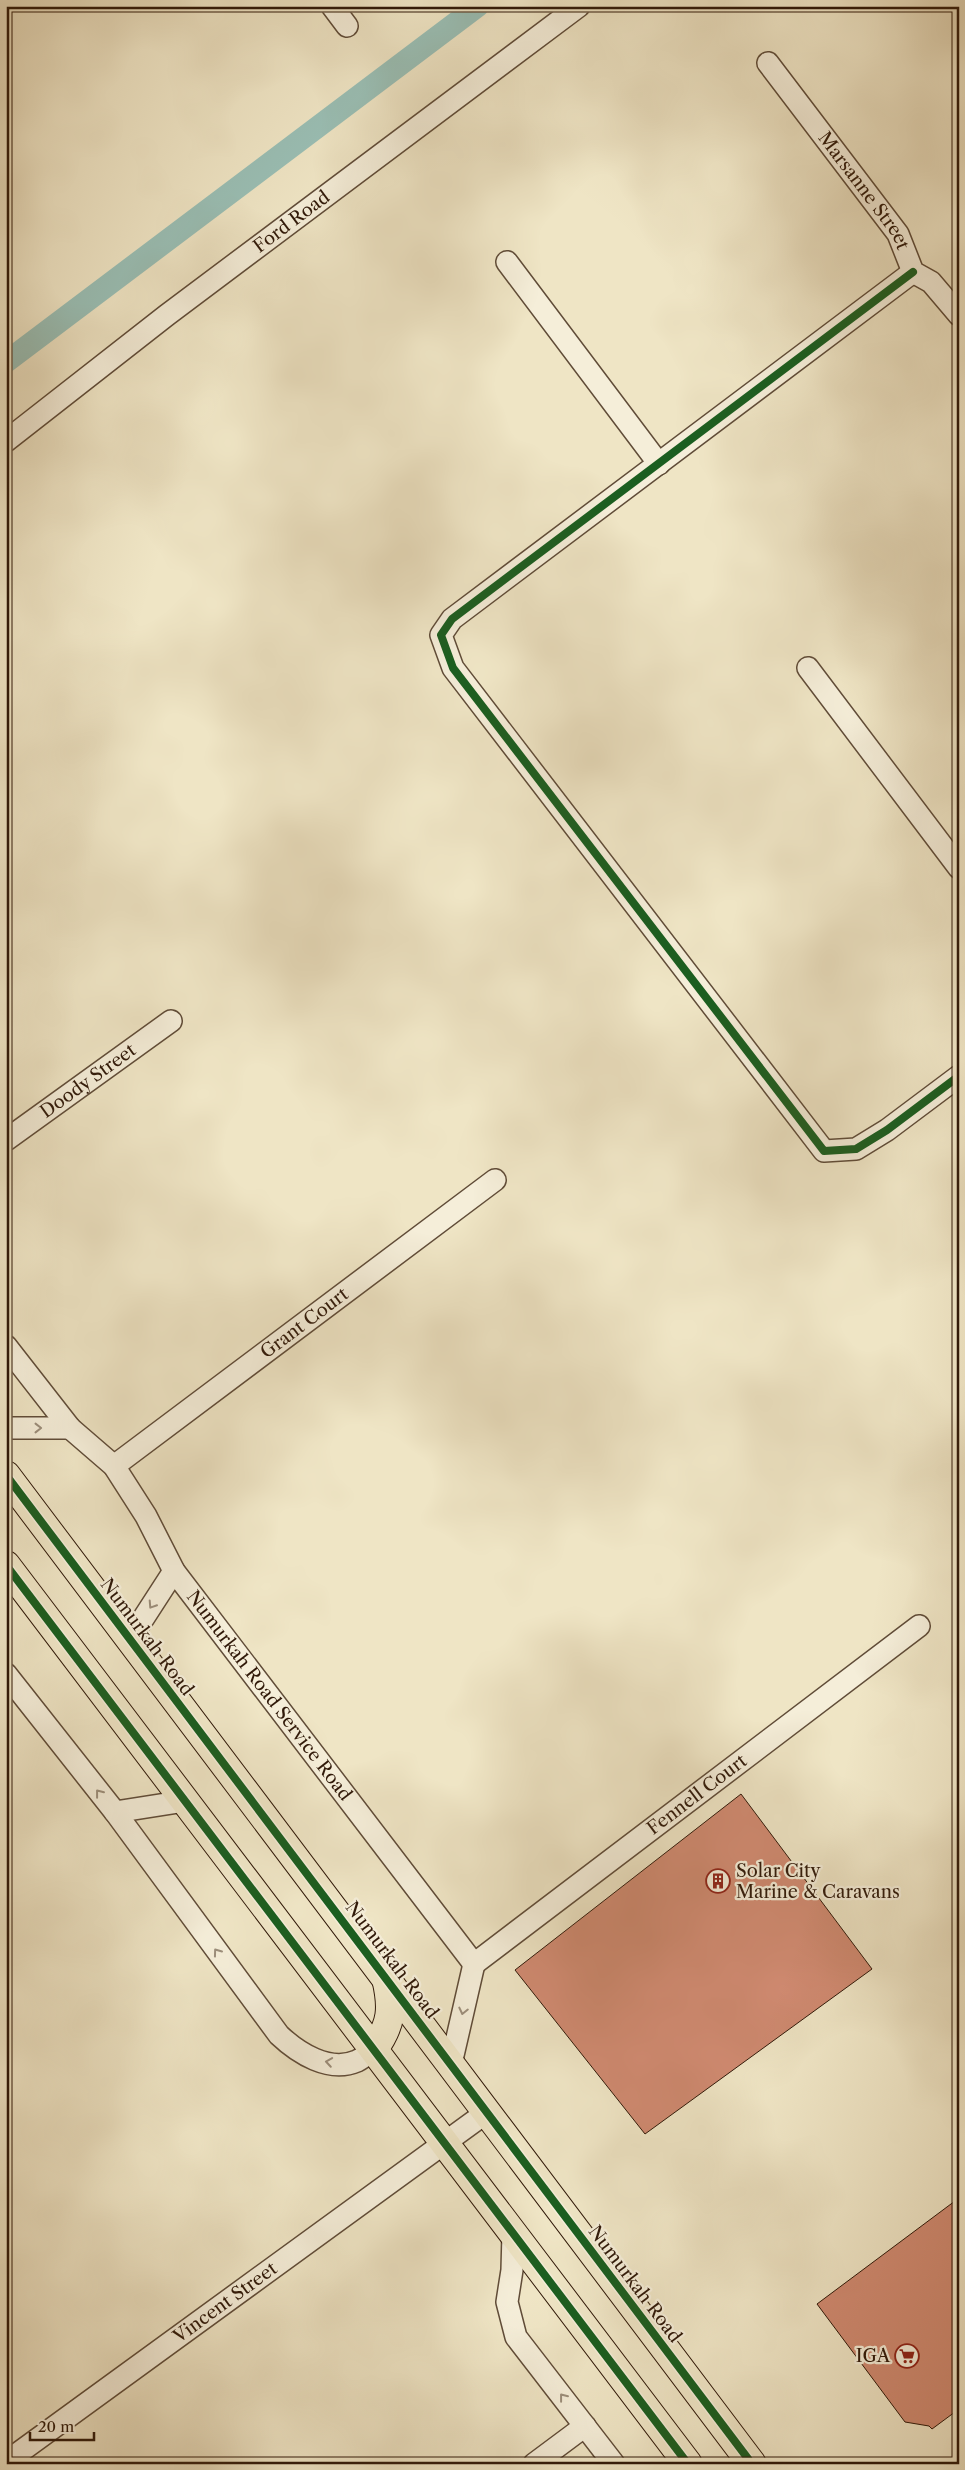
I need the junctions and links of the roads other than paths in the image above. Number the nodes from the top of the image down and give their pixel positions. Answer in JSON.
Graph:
{"nodes":[{"id":1,"x":332,"y":6,"type":"edge"},
{"id":2,"x":579,"y":6,"type":"edge"},
{"id":3,"x":347,"y":26,"type":"dead end"},
{"id":4,"x":768,"y":63,"type":"dead end"},
{"id":5,"x":507,"y":262,"type":"dead end"},
{"id":6,"x":913,"y":272,"type":"junction"},
{"id":7,"x":959,"y":314,"type":"edge"},
{"id":8,"x":6,"y":441,"type":"edge"},
{"id":9,"x":659,"y":464,"type":"junction"},
{"id":10,"x":808,"y":668,"type":"dead end"},
{"id":11,"x":959,"y":868,"type":"edge"},
{"id":12,"x":171,"y":1021,"type":"dead end"},
{"id":13,"x":959,"y":1076,"type":"edge"},
{"id":14,"x":6,"y":1140,"type":"edge"},
{"id":15,"x":495,"y":1180,"type":"dead end"},
{"id":16,"x":6,"y":1346,"type":"edge"},
{"id":17,"x":6,"y":1428,"type":"edge"},
{"id":18,"x":70,"y":1428,"type":"junction"},
{"id":19,"x":114,"y":1466,"type":"junction"},
{"id":20,"x":6,"y":1475,"type":"edge"},
{"id":21,"x":6,"y":1565,"type":"edge"},
{"id":22,"x":174,"y":1571,"type":"junction"},
{"id":23,"x":919,"y":1626,"type":"dead end"},
{"id":24,"x":130,"y":1639,"type":"junction"},
{"id":25,"x":6,"y":1674,"type":"edge"},
{"id":26,"x":185,"y":1801,"type":"junction"},
{"id":27,"x":114,"y":1812,"type":"junction"},
{"id":28,"x":474,"y":1964,"type":"junction"},
{"id":29,"x":385,"y":1977,"type":"junction"},
{"id":30,"x":374,"y":2049,"type":"junction"},
{"id":31,"x":451,"y":2064,"type":"junction"},
{"id":32,"x":487,"y":2112,"type":"junction"},
{"id":33,"x":445,"y":2143,"type":"junction"},
{"id":34,"x":513,"y":2233,"type":"junction"},
{"id":35,"x":585,"y":2426,"type":"junction"},
{"id":36,"x":6,"y":2462,"type":"edge"},
{"id":37,"x":534,"y":2464,"type":"edge"},
{"id":38,"x":614,"y":2464,"type":"edge"},
{"id":39,"x":688,"y":2464,"type":"edge"},
{"id":40,"x":752,"y":2464,"type":"edge"}],
"edges":[{"from":1,"to":3,"type":"street"},
{"from":2,"to":8,"type":"street","name":"Ford Road"},
{"from":4,"to":6,"type":"street","name":"Marsanne Street"},
{"from":5,"to":9,"type":"street"},
{"from":6,"to":7,"type":"street","name":"Marsanne Street"},
{"from":6,"to":9,"type":"street"},
{"from":9,"to":13,"type":"street"},
{"from":10,"to":11,"type":"street"},
{"from":12,"to":14,"type":"street","name":"Doody Street"},
{"from":15,"to":19,"type":"street","name":"Grant Court"},
{"from":16,"to":18,"type":"street","name":"Numurkah Road Service Road"},
{"from":17,"to":18,"type":"street","one_way":true},
{"from":18,"to":19,"type":"street","name":"Numurkah Road Service Road"},
{"from":19,"to":22,"type":"street","name":"Numurkah Road Service Road"},
{"from":20,"to":24,"type":"highway","name":"Numurkah Road"},
{"from":21,"to":26,"type":"highway"},
{"from":22,"to":24,"type":"street","one_way":true},
{"from":22,"to":28,"type":"street","name":"Numurkah Road Service Road"},
{"from":23,"to":28,"type":"street","name":"Fennell Court"},
{"from":24,"to":29,"type":"highway","name":"Numurkah Road"},
{"from":27,"to":25,"type":"street","one_way":true},
{"from":26,"to":27,"type":"street"},
{"from":26,"to":30,"type":"highway"},
{"from":30,"to":27,"type":"street","one_way":true},
{"from":28,"to":31,"type":"street","one_way":true},
{"from":29,"to":30,"type":"highway"},
{"from":29,"to":31,"type":"highway","name":"Numurkah Road"},
{"from":30,"to":33,"type":"highway"},
{"from":31,"to":32,"type":"highway","name":"Numurkah Road"},
{"from":32,"to":33,"type":"street","name":"Vincent Street"},
{"from":32,"to":40,"type":"highway","name":"Numurkah Road"},
{"from":33,"to":34,"type":"highway"},
{"from":33,"to":36,"type":"street","name":"Vincent Street"},
{"from":35,"to":34,"type":"street","one_way":true},
{"from":34,"to":39,"type":"highway"},
{"from":35,"to":37,"type":"street"},
{"from":35,"to":38,"type":"street"}]}
